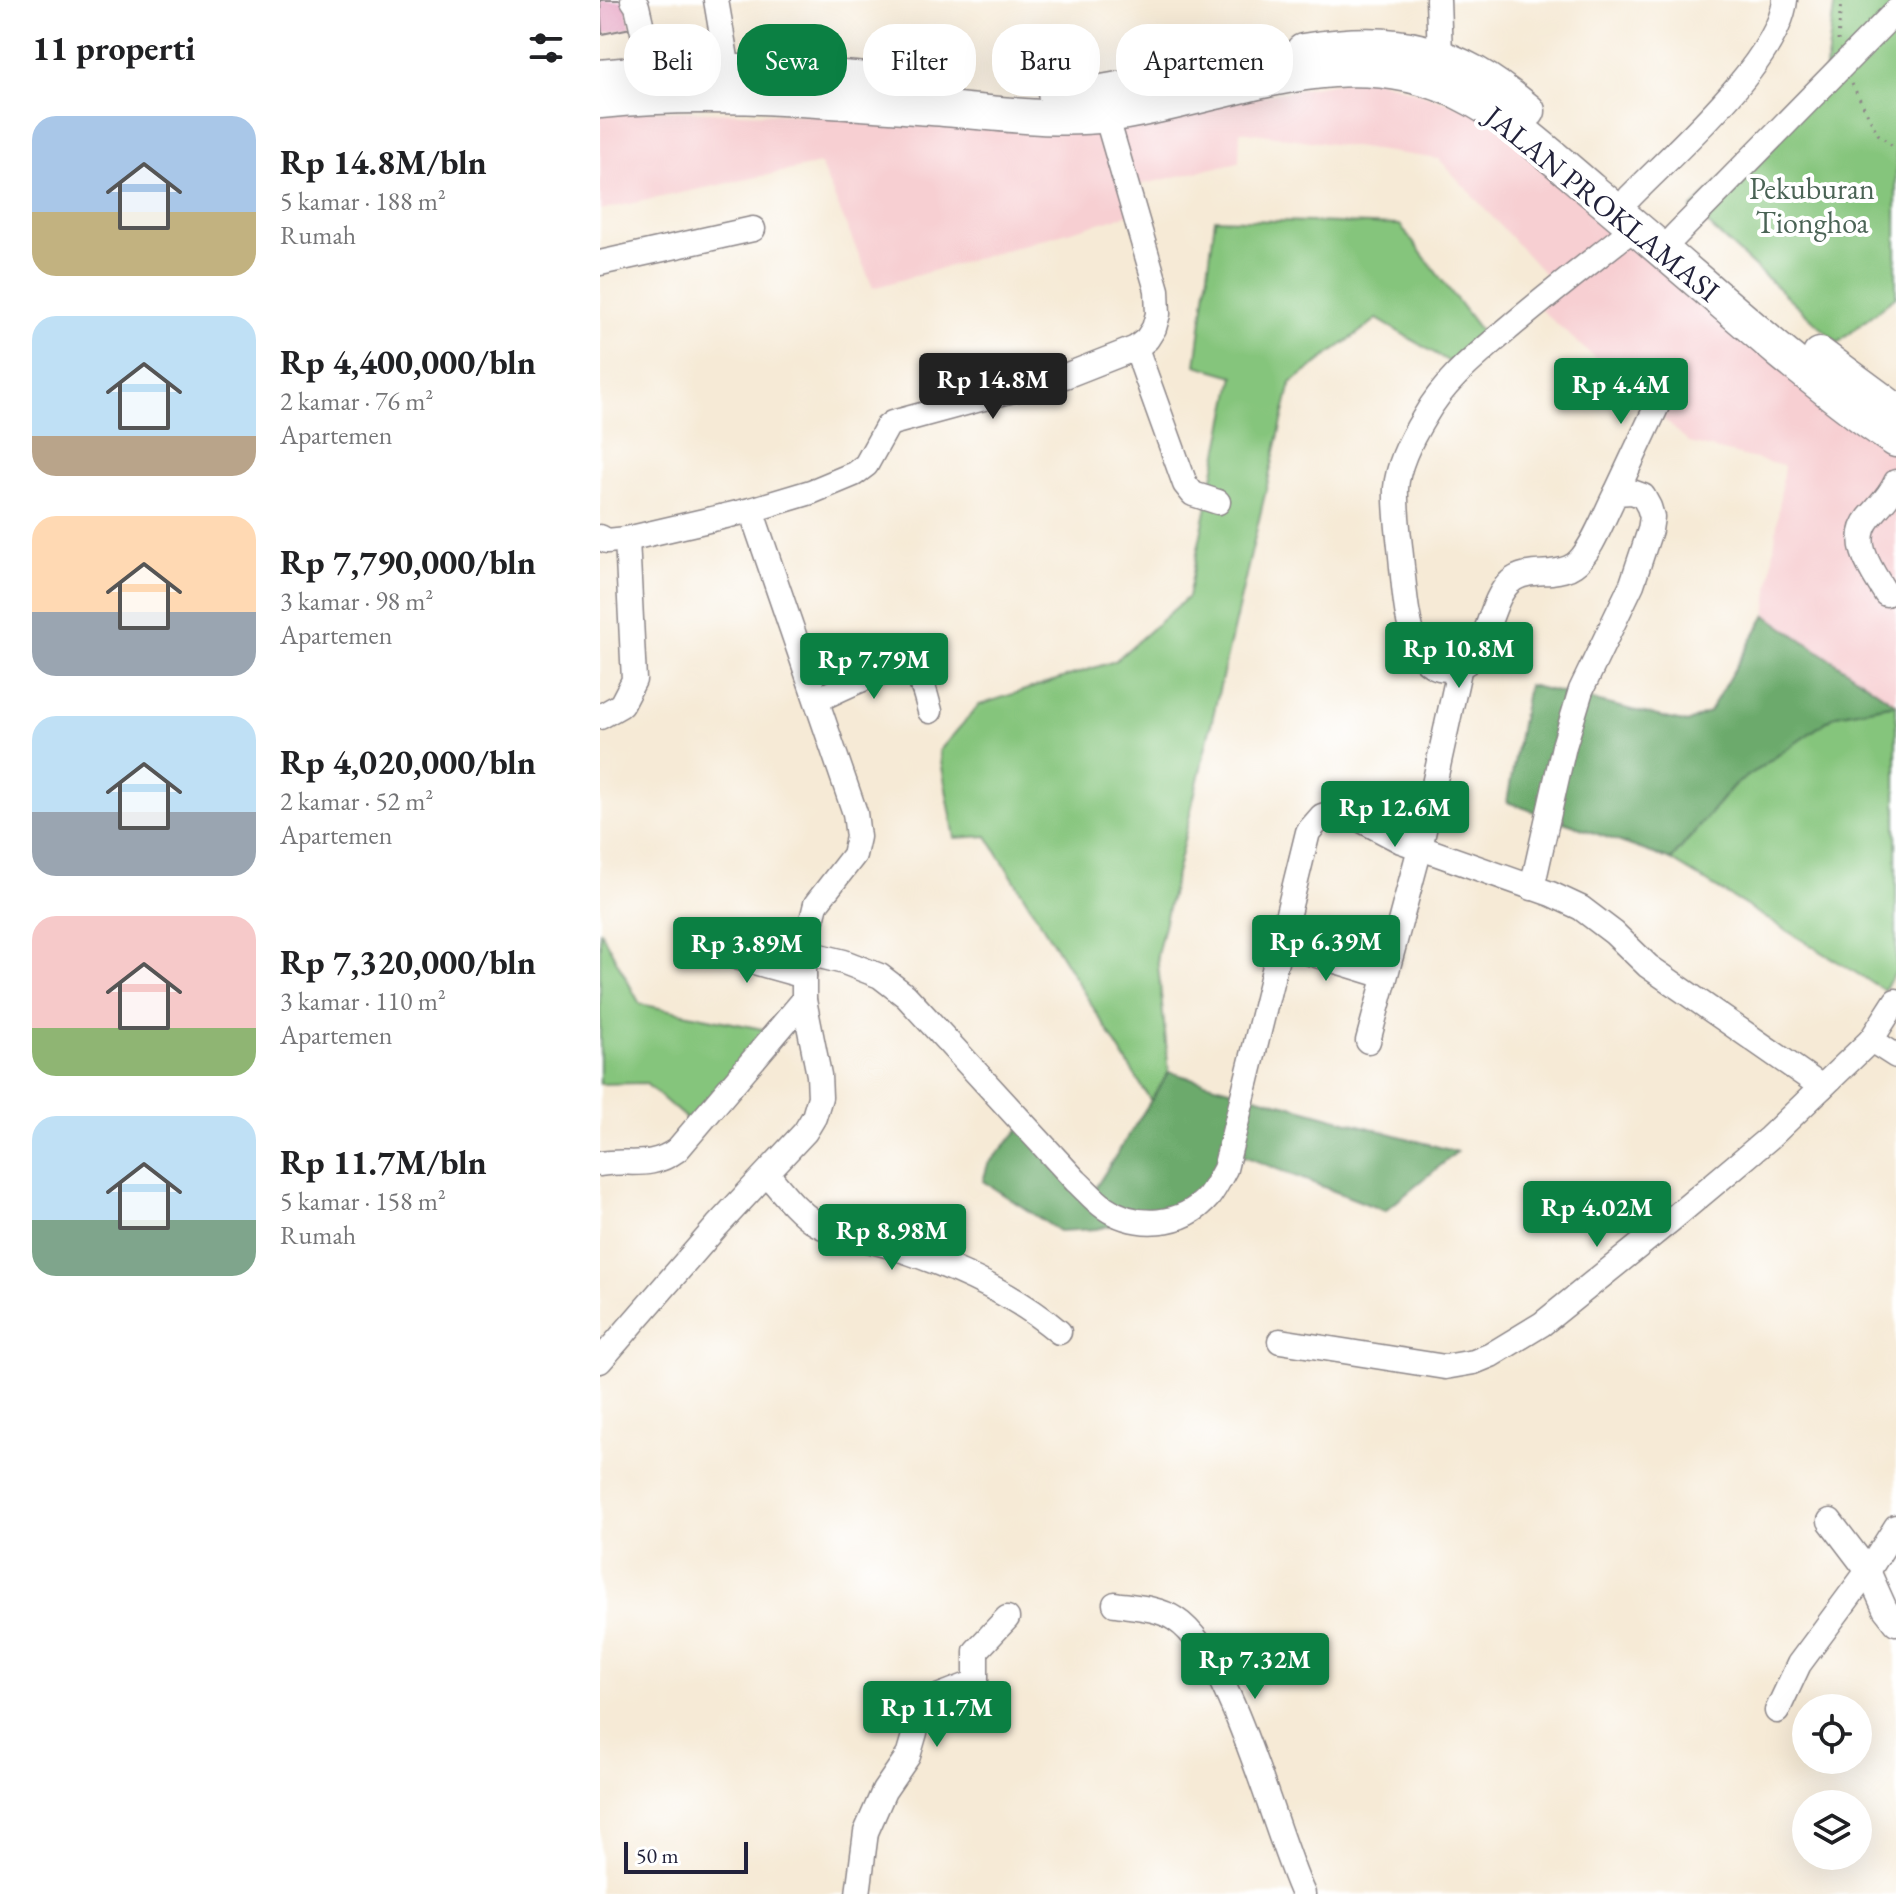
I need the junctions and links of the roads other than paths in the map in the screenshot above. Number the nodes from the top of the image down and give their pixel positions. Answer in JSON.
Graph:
{"nodes":[{"id":1,"x":633,"y":0,"type":"edge"},
{"id":2,"x":716,"y":0,"type":"edge"},
{"id":3,"x":1438,"y":0,"type":"edge"},
{"id":4,"x":1785,"y":0,"type":"edge"},
{"id":5,"x":1896,"y":11,"type":"edge"},
{"id":6,"x":641,"y":24,"type":"edge"},
{"id":7,"x":1440,"y":55,"type":"junction"},
{"id":8,"x":721,"y":70,"type":"edge"},
{"id":9,"x":728,"y":70,"type":"junction"},
{"id":10,"x":624,"y":74,"type":"edge"},
{"id":11,"x":600,"y":77,"type":"edge"},
{"id":12,"x":981,"y":100,"type":"junction"},
{"id":13,"x":600,"y":101,"type":"edge"},
{"id":14,"x":1106,"y":115,"type":"junction"},
{"id":15,"x":1633,"y":212,"type":"junction"},
{"id":16,"x":753,"y":229,"type":"dead end"},
{"id":17,"x":1675,"y":236,"type":"junction"},
{"id":18,"x":600,"y":263,"type":"edge"},
{"id":19,"x":1736,"y":301,"type":"junction"},
{"id":20,"x":1136,"y":348,"type":"junction"},
{"id":21,"x":1669,"y":380,"type":"dead end"},
{"id":22,"x":1896,"y":411,"type":"edge"},
{"id":23,"x":1896,"y":440,"type":"edge"},
{"id":24,"x":1896,"y":482,"type":"edge"},
{"id":25,"x":1616,"y":493,"type":"junction"},
{"id":26,"x":1218,"y":502,"type":"dead end"},
{"id":27,"x":751,"y":510,"type":"junction"},
{"id":28,"x":600,"y":537,"type":"edge"},
{"id":29,"x":627,"y":539,"type":"junction"},
{"id":30,"x":1886,"y":594,"type":"dead end"},
{"id":31,"x":1460,"y":666,"type":"junction"},
{"id":32,"x":817,"y":700,"type":"junction"},
{"id":33,"x":930,"y":711,"type":"dead end"},
{"id":34,"x":600,"y":717,"type":"edge"},
{"id":35,"x":1420,"y":848,"type":"junction"},
{"id":36,"x":1532,"y":888,"type":"junction"},
{"id":37,"x":1281,"y":944,"type":"junction"},
{"id":38,"x":704,"y":948,"type":"dead end"},
{"id":39,"x":804,"y":976,"type":"junction"},
{"id":40,"x":1385,"y":976,"type":"junction"},
{"id":41,"x":1896,"y":1001,"type":"edge"},
{"id":42,"x":1871,"y":1040,"type":"junction"},
{"id":43,"x":1368,"y":1041,"type":"dead end"},
{"id":44,"x":1896,"y":1056,"type":"edge"},
{"id":45,"x":1822,"y":1087,"type":"junction"},
{"id":46,"x":600,"y":1164,"type":"edge"},
{"id":47,"x":767,"y":1174,"type":"junction"},
{"id":48,"x":1059,"y":1332,"type":"dead end"},
{"id":49,"x":1280,"y":1341,"type":"dead end"},
{"id":50,"x":600,"y":1361,"type":"edge"},
{"id":51,"x":1830,"y":1521,"type":"dead end"},
{"id":52,"x":1896,"y":1527,"type":"edge"},
{"id":53,"x":1868,"y":1571,"type":"junction"},
{"id":54,"x":1115,"y":1604,"type":"dead end"},
{"id":55,"x":1007,"y":1618,"type":"dead end"},
{"id":56,"x":1896,"y":1623,"type":"edge"},
{"id":57,"x":1777,"y":1711,"type":"dead end"},
{"id":58,"x":858,"y":1894,"type":"edge"},
{"id":59,"x":1303,"y":1894,"type":"edge"}],
"edges":[{"from":1,"to":6,"type":"street"},
{"from":2,"to":9,"type":"street"},
{"from":3,"to":7,"type":"street"},
{"from":4,"to":15,"type":"street"},
{"from":5,"to":17,"type":"street"},
{"from":7,"to":12,"type":"highway","name":"JALAN PROKLAMASI"},
{"from":7,"to":15,"type":"highway","name":"JALAN PROKLAMASI"},
{"from":8,"to":9,"type":"highway","name":"JALAN PROKLAMASI"},
{"from":9,"to":12,"type":"highway","name":"JALAN PROKLAMASI"},
{"from":10,"to":11,"type":"highway","name":"JALAN PROKLAMASI"},
{"from":12,"to":13,"type":"highway","name":"JALAN PROKLAMASI"},
{"from":12,"to":14,"type":"highway","name":"JALAN PROKLAMASI"},
{"from":14,"to":15,"type":"highway","name":"JALAN PROKLAMASI"},
{"from":14,"to":20,"type":"street"},
{"from":15,"to":17,"type":"highway","name":"JALAN PROKLAMASI"},
{"from":15,"to":19,"type":"highway","name":"JALAN PROKLAMASI"},
{"from":15,"to":31,"type":"street"},
{"from":16,"to":18,"type":"street"},
{"from":17,"to":19,"type":"highway","name":"JALAN PROKLAMASI"},
{"from":19,"to":22,"type":"highway","name":"JALAN PROKLAMASI"},
{"from":19,"to":23,"type":"highway","name":"JALAN PROKLAMASI"},
{"from":20,"to":26,"type":"street"},
{"from":20,"to":27,"type":"street"},
{"from":21,"to":25,"type":"street"},
{"from":24,"to":30,"type":"street"},
{"from":25,"to":31,"type":"street"},
{"from":25,"to":36,"type":"street"},
{"from":27,"to":29,"type":"street"},
{"from":27,"to":32,"type":"street"},
{"from":28,"to":29,"type":"street"},
{"from":29,"to":34,"type":"street"},
{"from":31,"to":35,"type":"street"},
{"from":32,"to":33,"type":"street"},
{"from":32,"to":39,"type":"street"},
{"from":35,"to":36,"type":"street"},
{"from":35,"to":37,"type":"street"},
{"from":35,"to":40,"type":"street"},
{"from":36,"to":45,"type":"street"},
{"from":37,"to":39,"type":"street"},
{"from":37,"to":40,"type":"street"},
{"from":38,"to":39,"type":"street"},
{"from":39,"to":46,"type":"street"},
{"from":39,"to":47,"type":"street"},
{"from":40,"to":43,"type":"street"},
{"from":41,"to":42,"type":"street"},
{"from":42,"to":44,"type":"street"},
{"from":42,"to":45,"type":"street"},
{"from":45,"to":49,"type":"street"},
{"from":47,"to":48,"type":"street"},
{"from":47,"to":50,"type":"street"},
{"from":51,"to":53,"type":"street"},
{"from":52,"to":53,"type":"street"},
{"from":53,"to":56,"type":"street"},
{"from":53,"to":57,"type":"street"},
{"from":54,"to":59,"type":"street"},
{"from":55,"to":58,"type":"street"}]}
